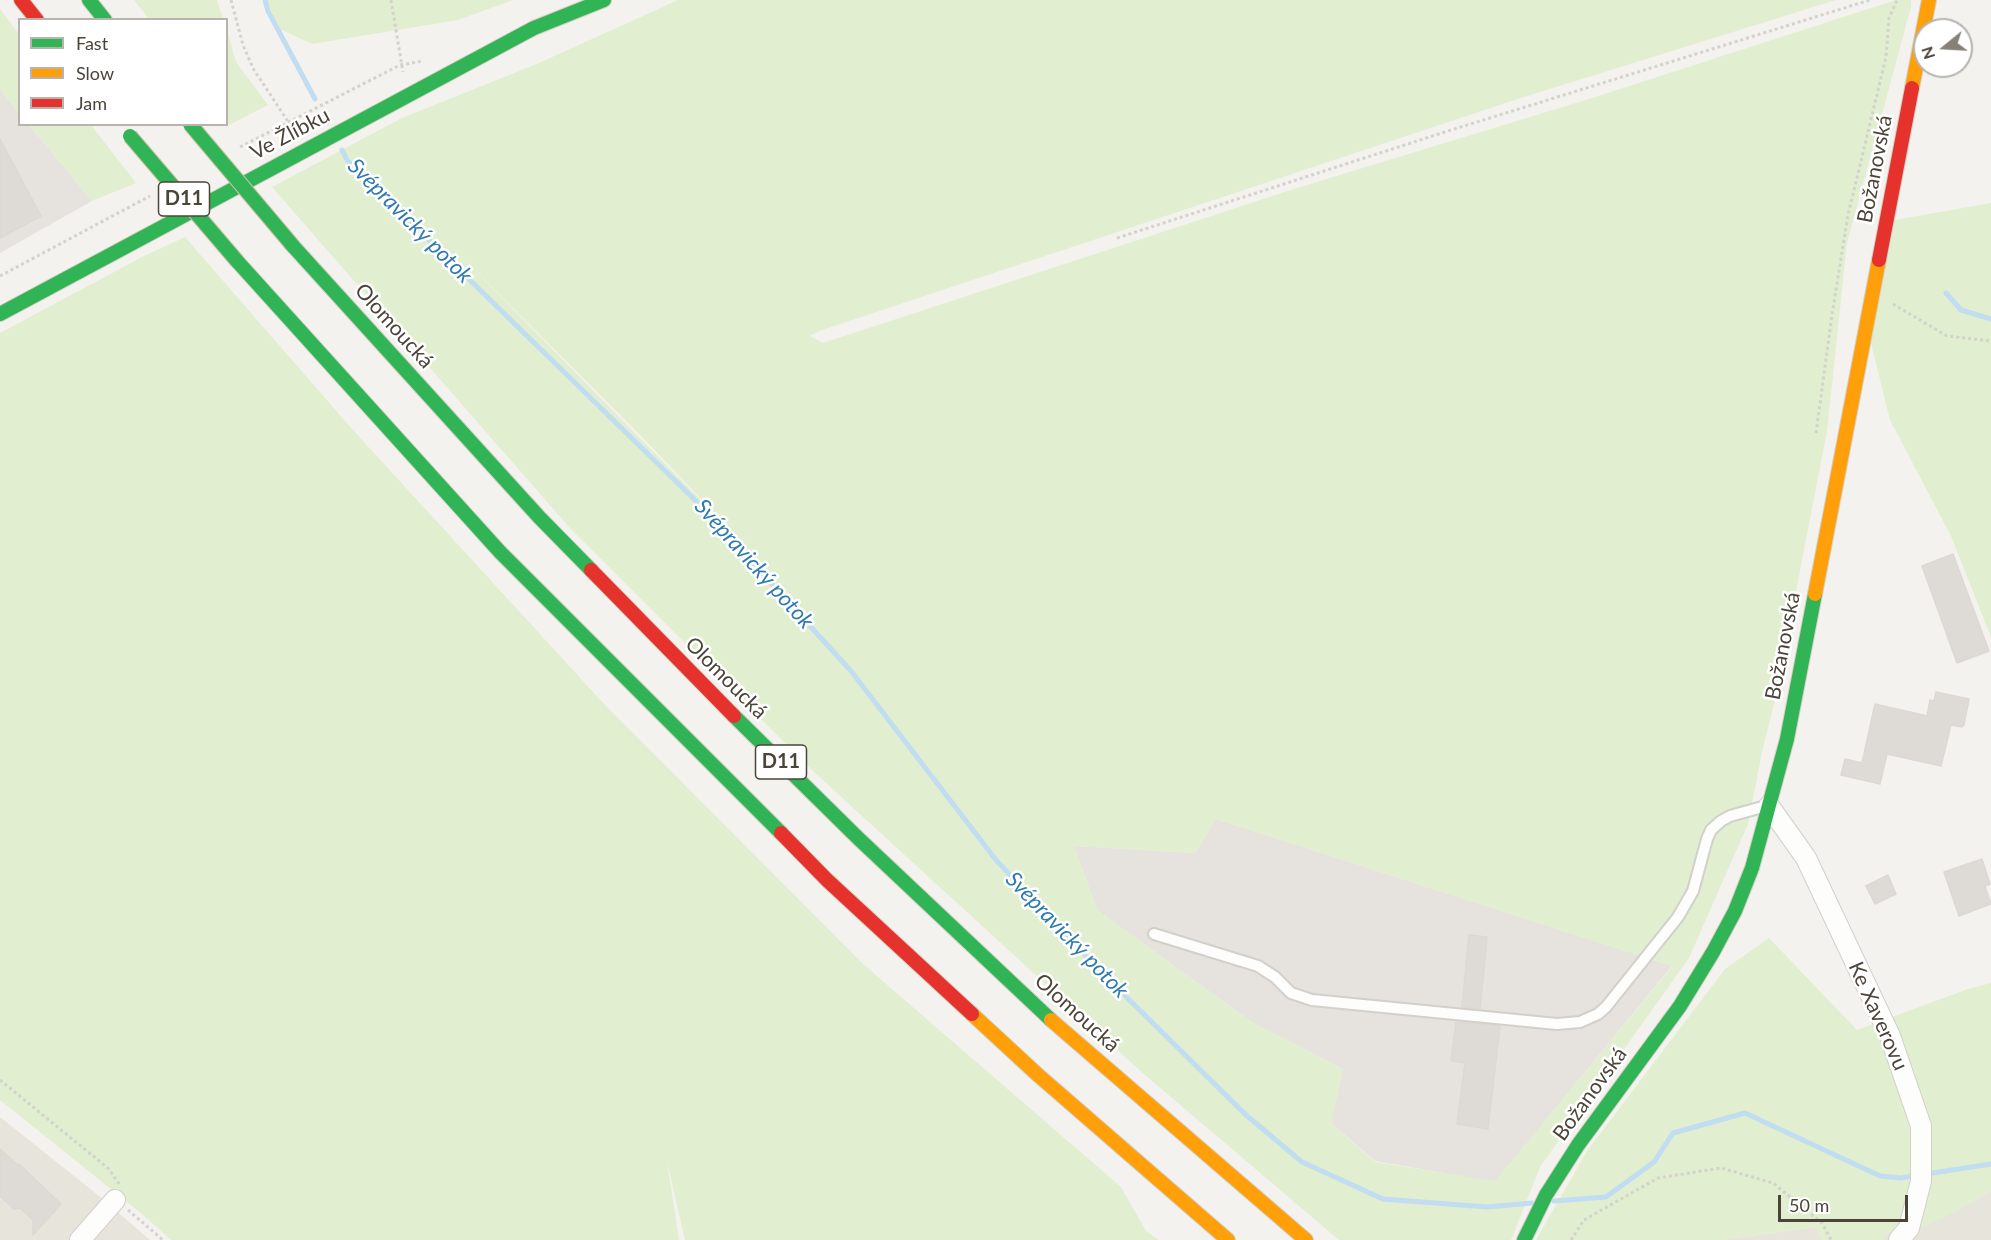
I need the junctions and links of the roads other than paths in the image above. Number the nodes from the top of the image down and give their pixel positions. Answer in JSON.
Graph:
{"nodes":[{"id":1,"x":21,"y":0,"type":"edge"},
{"id":2,"x":89,"y":0,"type":"edge"},
{"id":3,"x":604,"y":0,"type":"edge"},
{"id":4,"x":1929,"y":0,"type":"edge"},
{"id":5,"x":35,"y":18,"type":"edge"},
{"id":6,"x":103,"y":18,"type":"edge"},
{"id":7,"x":122,"y":126,"type":"edge"},
{"id":8,"x":192,"y":126,"type":"edge"},
{"id":9,"x":0,"y":314,"type":"edge"},
{"id":10,"x":1769,"y":806,"type":"junction"},
{"id":11,"x":1154,"y":934,"type":"dead end"},
{"id":12,"x":115,"y":1200,"type":"road end"},
{"id":13,"x":80,"y":1240,"type":"edge"},
{"id":14,"x":1228,"y":1240,"type":"edge"},
{"id":15,"x":1306,"y":1240,"type":"edge"},
{"id":16,"x":1524,"y":1240,"type":"edge"},
{"id":17,"x":1899,"y":1240,"type":"edge"}],
"edges":[{"from":1,"to":5,"type":"main road"},
{"from":2,"to":6,"type":"main road"},
{"from":3,"to":9,"type":"main road","name":"Ve Žlíbku"},
{"from":4,"to":10,"type":"main road","name":"Božanovská"},
{"from":7,"to":14,"type":"main road","number":"D11","bridge":true},
{"from":8,"to":15,"type":"main road","name":"Olomoucká","number":"D11","bridge":true},
{"from":10,"to":11,"type":"lane"},
{"from":10,"to":16,"type":"main road","name":"Božanovská"},
{"from":10,"to":17,"type":"street","name":"Ke Xaverovu"},
{"from":12,"to":13,"type":"street"}]}
